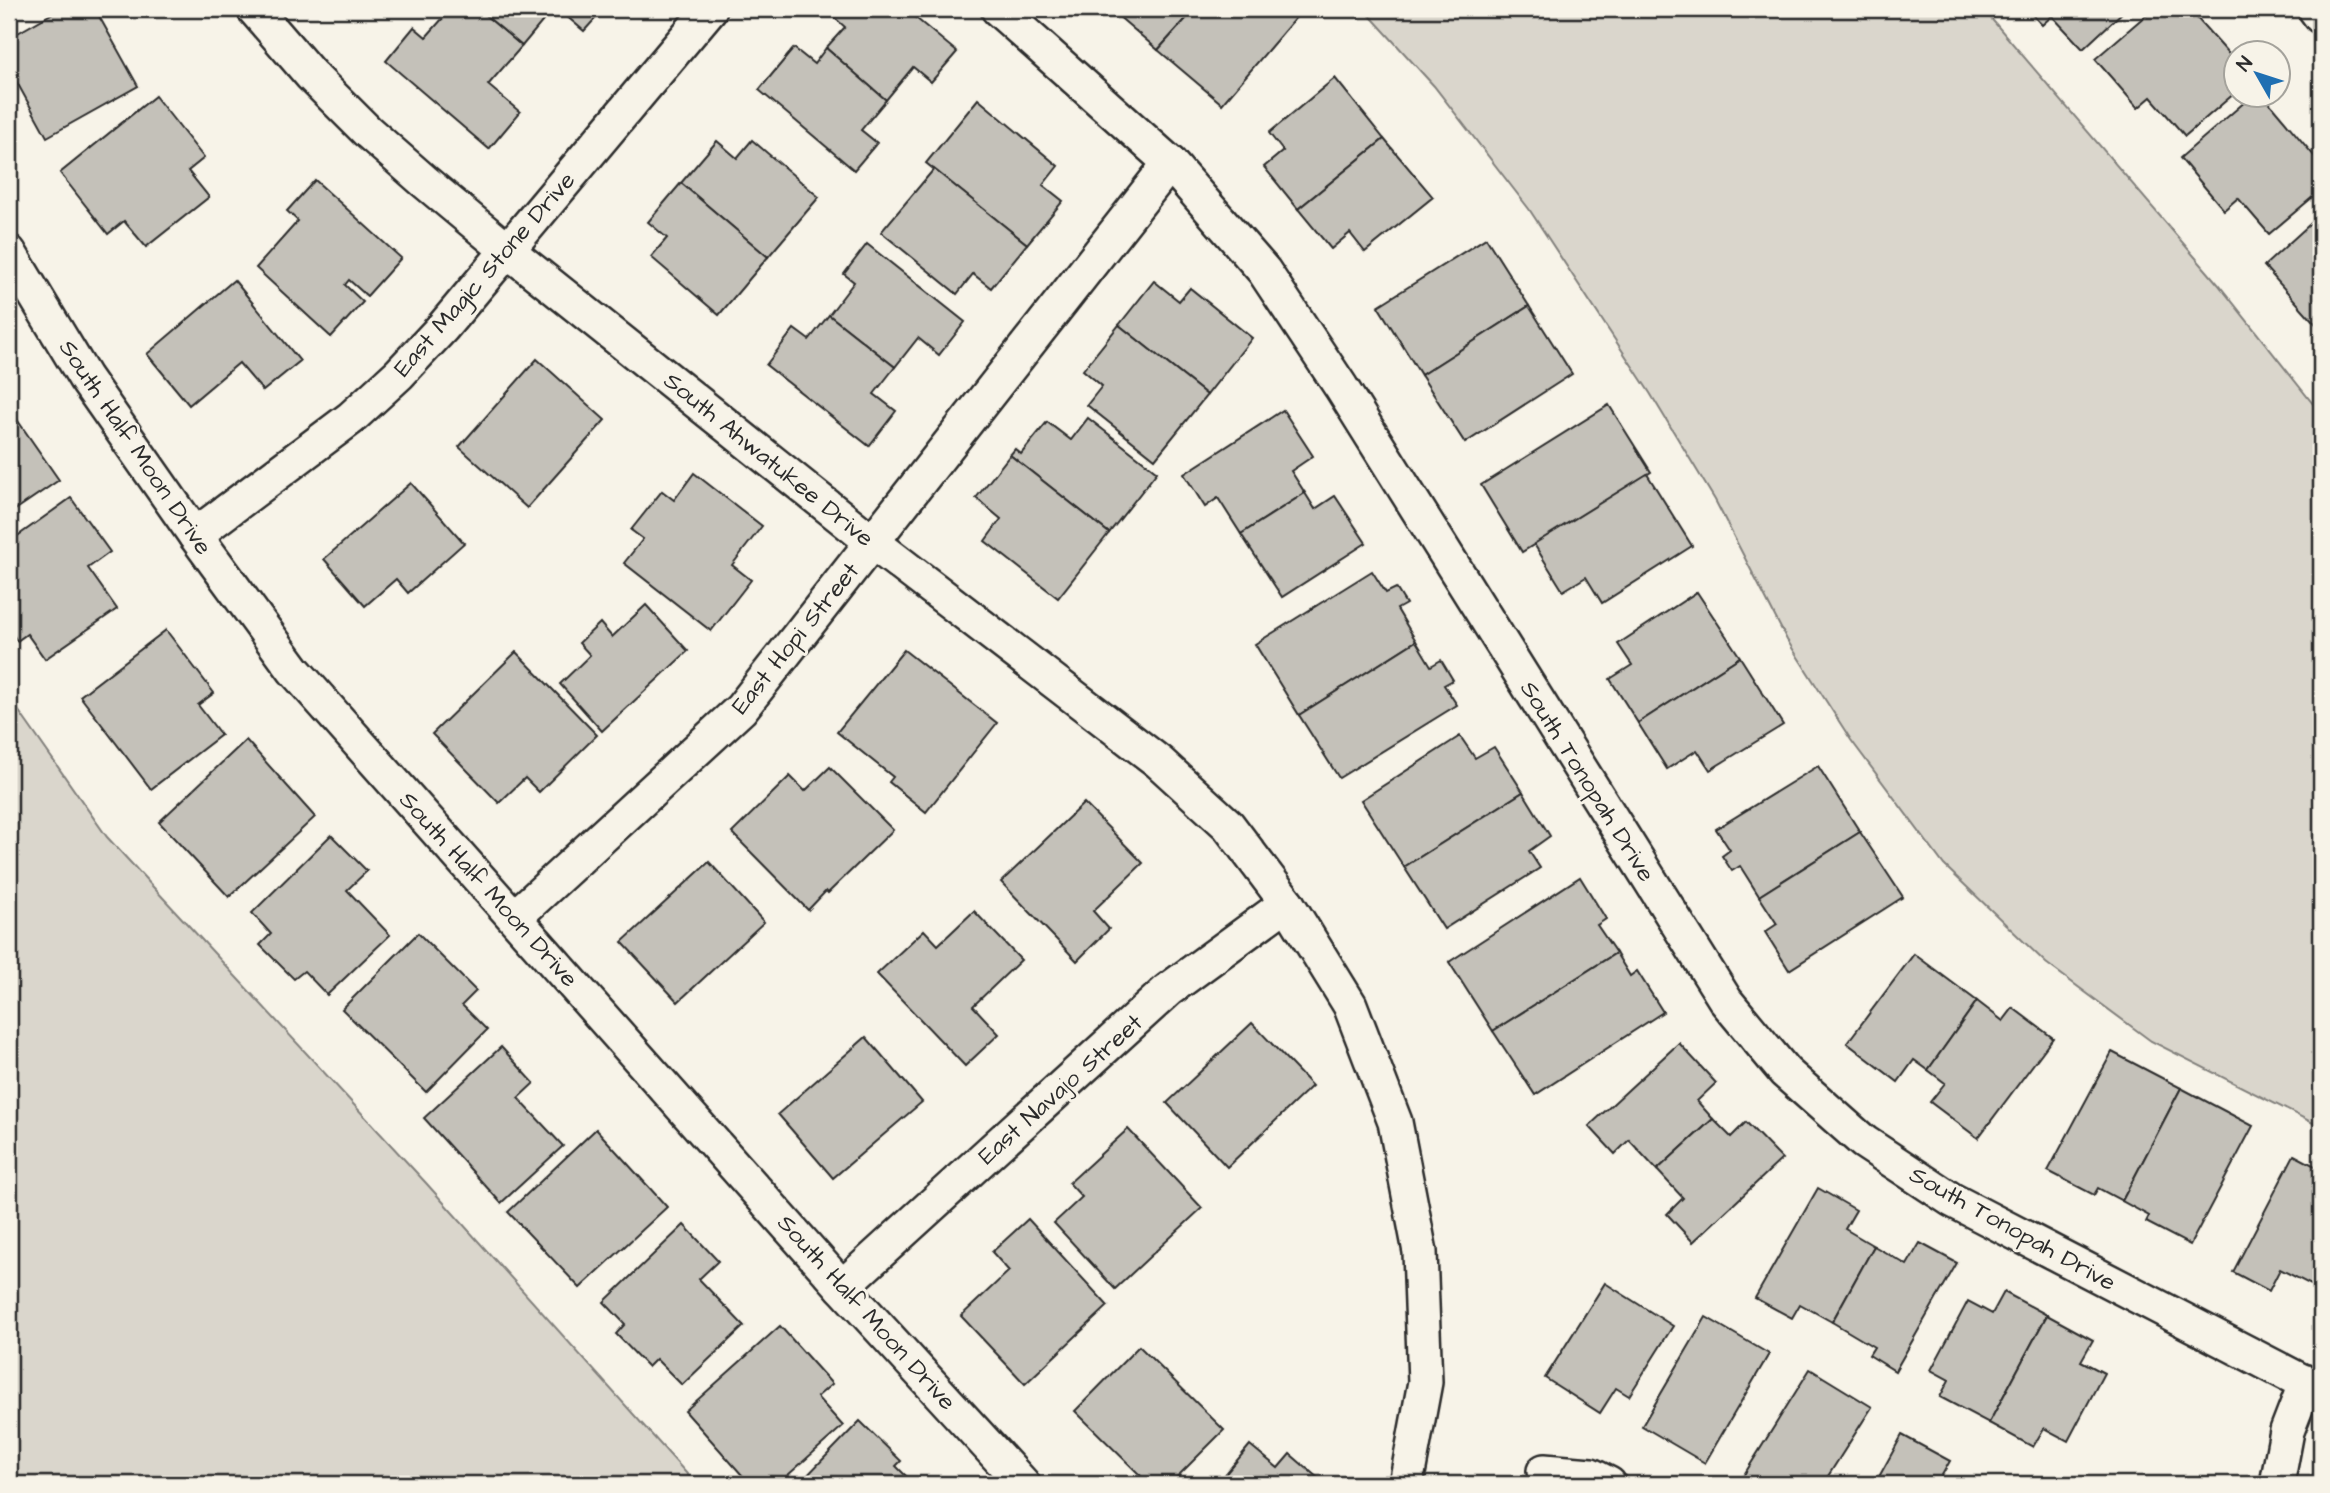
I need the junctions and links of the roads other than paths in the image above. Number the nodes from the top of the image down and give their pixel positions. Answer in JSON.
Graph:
{"nodes":[{"id":1,"x":254,"y":9,"type":"edge"},
{"id":2,"x":710,"y":9,"type":"edge"},
{"id":3,"x":998,"y":9,"type":"edge"},
{"id":4,"x":2315,"y":9,"type":"edge"},
{"id":5,"x":2321,"y":17,"type":"edge"},
{"id":6,"x":1170,"y":163,"type":"junction"},
{"id":7,"x":507,"y":250,"type":"junction"},
{"id":8,"x":9,"y":252,"type":"edge"},
{"id":9,"x":195,"y":535,"type":"junction"},
{"id":10,"x":871,"y":541,"type":"junction"},
{"id":11,"x":1287,"y":903,"type":"junction"},
{"id":12,"x":515,"y":917,"type":"junction"},
{"id":13,"x":842,"y":1287,"type":"junction"},
{"id":14,"x":2314,"y":1386,"type":"edge"},
{"id":15,"x":1544,"y":1471,"type":"dead end"},
{"id":16,"x":1023,"y":1484,"type":"edge"},
{"id":17,"x":1406,"y":1484,"type":"edge"},
{"id":18,"x":1609,"y":1484,"type":"edge"},
{"id":19,"x":2277,"y":1484,"type":"edge"}],
"edges":[{"from":1,"to":7,"type":"street","name":"South Ahwatukee Drive"},
{"from":2,"to":7,"type":"street","name":"East Magic Stone Drive"},
{"from":3,"to":6,"type":"street","name":"South Tonopah Drive"},
{"from":4,"to":5,"type":"street"},
{"from":6,"to":10,"type":"street","name":"East Hopi Street"},
{"from":6,"to":14,"type":"street","name":"South Tonopah Drive"},
{"from":7,"to":9,"type":"street","name":"East Magic Stone Drive"},
{"from":7,"to":10,"type":"street","name":"South Ahwatukee Drive"},
{"from":8,"to":9,"type":"street","name":"South Half Moon Drive"},
{"from":9,"to":12,"type":"street","name":"South Half Moon Drive"},
{"from":10,"to":11,"type":"street","name":"South Ahwatukee Drive"},
{"from":10,"to":12,"type":"street","name":"East Hopi Street"},
{"from":11,"to":13,"type":"street","name":"East Navajo Street"},
{"from":11,"to":17,"type":"street","name":"South Ahwatukee Drive"},
{"from":12,"to":13,"type":"street","name":"South Half Moon Drive"},
{"from":13,"to":16,"type":"street","name":"South Half Moon Drive"},
{"from":14,"to":19,"type":"street"},
{"from":15,"to":18,"type":"street"}]}
